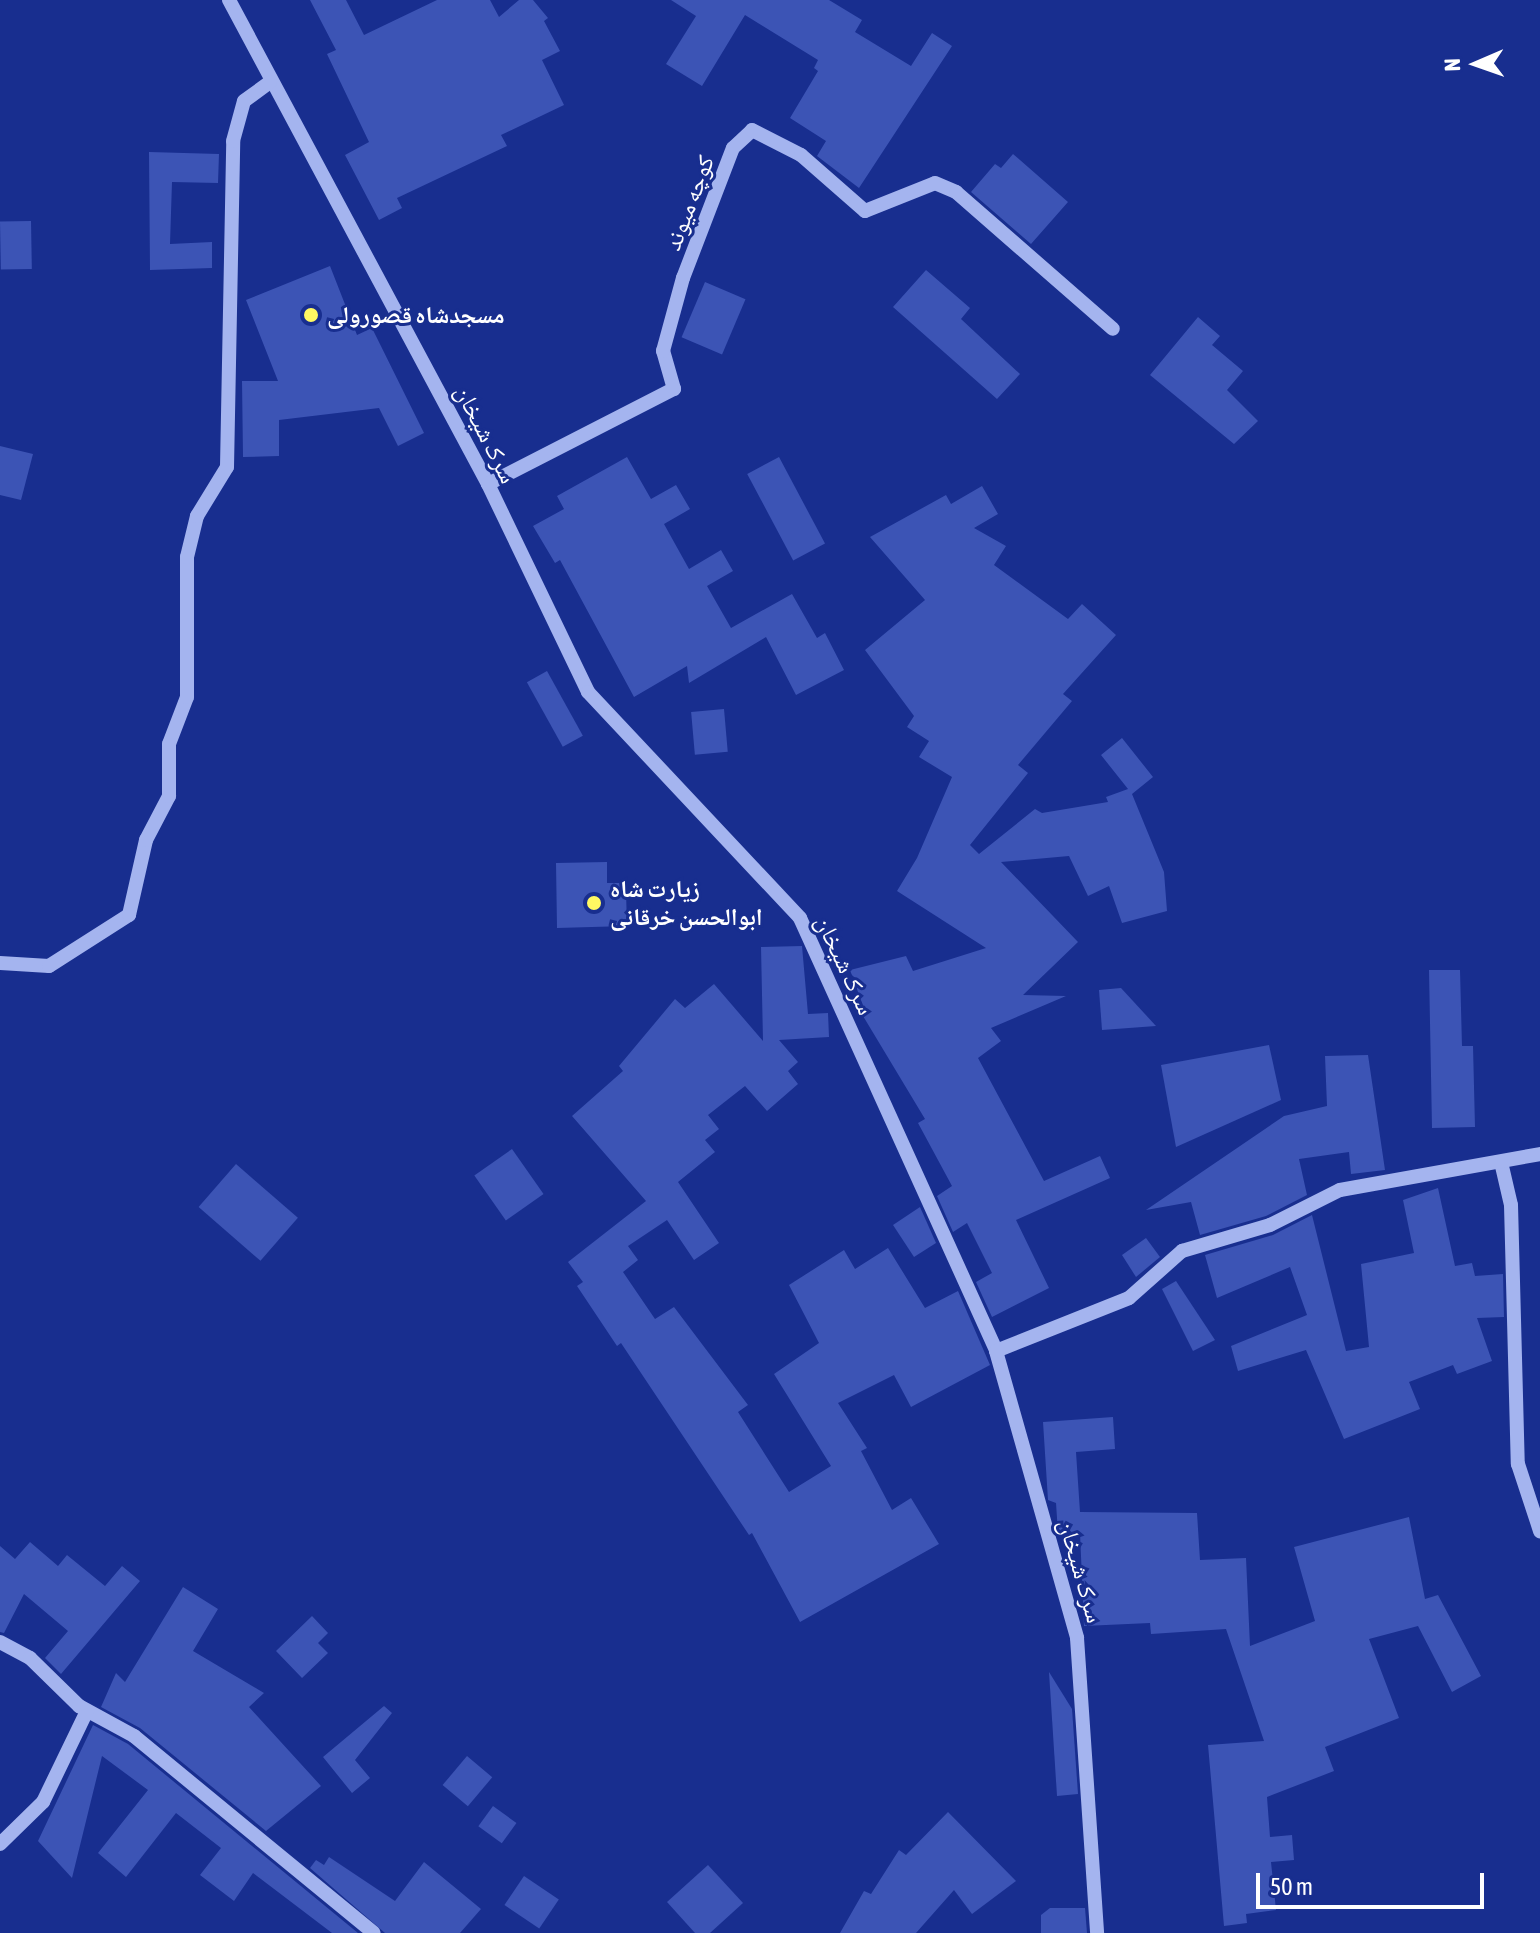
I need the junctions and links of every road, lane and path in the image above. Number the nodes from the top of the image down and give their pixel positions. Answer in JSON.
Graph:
{"nodes":[{"id":1,"x":229,"y":0,"type":"edge"},
{"id":2,"x":270,"y":82,"type":"junction"},
{"id":3,"x":1113,"y":329,"type":"dead end"},
{"id":4,"x":488,"y":484,"type":"junction"},
{"id":5,"x":0,"y":963,"type":"edge"},
{"id":6,"x":1540,"y":1154,"type":"edge"},
{"id":7,"x":1501,"y":1162,"type":"junction"},
{"id":8,"x":996,"y":1351,"type":"junction"},
{"id":9,"x":1540,"y":1531,"type":"edge"},
{"id":10,"x":0,"y":1642,"type":"edge"},
{"id":11,"x":87,"y":1711,"type":"junction"},
{"id":12,"x":0,"y":1844,"type":"edge"},
{"id":13,"x":374,"y":1933,"type":"edge"},
{"id":14,"x":1097,"y":1933,"type":"edge"}],
"edges":[{"from":1,"to":2,"type":"street","name":"سرک شیخان"},
{"from":2,"to":4,"type":"street","name":"سرک شیخان"},
{"from":2,"to":5,"type":"street"},
{"from":3,"to":4,"type":"street","name":"کوچه میوند"},
{"from":4,"to":8,"type":"street","name":"سرک شیخان"},
{"from":6,"to":7,"type":"street"},
{"from":7,"to":8,"type":"street"},
{"from":7,"to":9,"type":"street"},
{"from":8,"to":14,"type":"street","name":"سرک شیخان"},
{"from":10,"to":11,"type":"street"},
{"from":11,"to":12,"type":"street"},
{"from":11,"to":13,"type":"street"}]}
